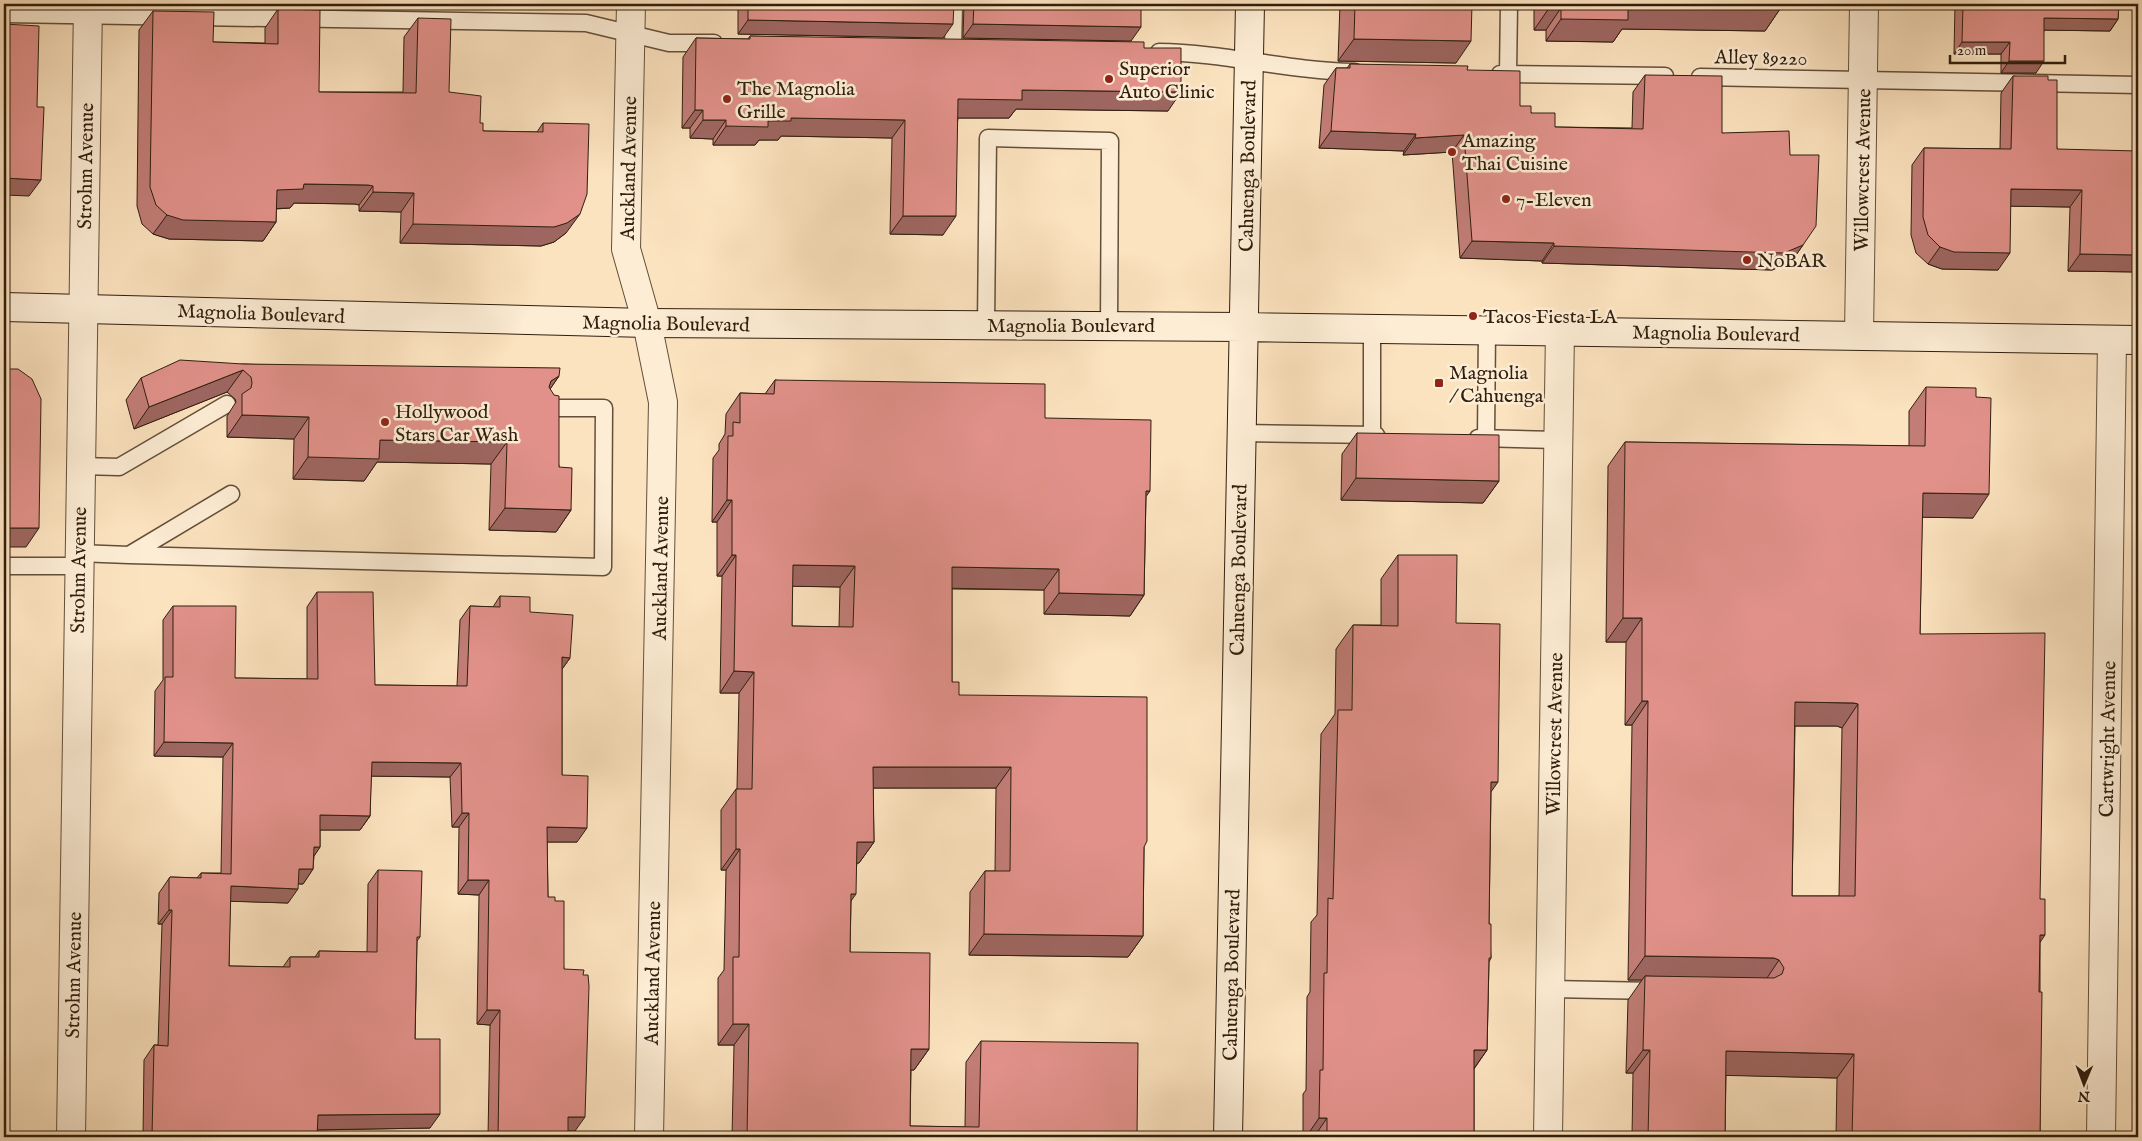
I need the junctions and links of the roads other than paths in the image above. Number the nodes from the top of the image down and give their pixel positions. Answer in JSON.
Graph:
{"nodes":[{"id":1,"x":631,"y":4,"type":"edge"},
{"id":2,"x":954,"y":4,"type":"edge"},
{"id":3,"x":1250,"y":4,"type":"edge"},
{"id":4,"x":1509,"y":4,"type":"edge"},
{"id":5,"x":1864,"y":4,"type":"edge"},
{"id":6,"x":88,"y":10,"type":"edge"},
{"id":7,"x":4,"y":14,"type":"edge"},
{"id":8,"x":630,"y":34,"type":"junction"},
{"id":9,"x":728,"y":44,"type":"edge"},
{"id":10,"x":934,"y":47,"type":"edge"},
{"id":11,"x":953,"y":48,"type":"junction"},
{"id":12,"x":973,"y":48,"type":"edge"},
{"id":13,"x":1141,"y":51,"type":"edge"},
{"id":14,"x":1249,"y":61,"type":"junction"},
{"id":15,"x":1374,"y":72,"type":"edge"},
{"id":16,"x":1489,"y":74,"type":"edge"},
{"id":17,"x":1508,"y":74,"type":"junction"},
{"id":18,"x":1863,"y":80,"type":"junction"},
{"id":19,"x":2138,"y":85,"type":"edge"},
{"id":20,"x":4,"y":307,"type":"edge"},
{"id":21,"x":83,"y":308,"type":"junction"},
{"id":22,"x":647,"y":323,"type":"junction"},
{"id":23,"x":986,"y":325,"type":"junction"},
{"id":24,"x":1109,"y":326,"type":"junction"},
{"id":25,"x":1244,"y":327,"type":"junction"},
{"id":26,"x":1372,"y":329,"type":"junction"},
{"id":27,"x":1487,"y":330,"type":"junction"},
{"id":28,"x":1560,"y":330,"type":"junction"},
{"id":29,"x":1859,"y":336,"type":"junction"},
{"id":30,"x":2125,"y":340,"type":"edge"},
{"id":31,"x":227,"y":404,"type":"edge"},
{"id":32,"x":544,"y":408,"type":"edge"},
{"id":33,"x":1241,"y":433,"type":"junction"},
{"id":34,"x":1372,"y":435,"type":"junction"},
{"id":35,"x":1391,"y":436,"type":"edge"},
{"id":36,"x":1458,"y":437,"type":"edge"},
{"id":37,"x":1486,"y":438,"type":"junction"},
{"id":38,"x":1558,"y":440,"type":"junction"},
{"id":39,"x":80,"y":466,"type":"junction"},
{"id":40,"x":231,"y":494,"type":"dead end"},
{"id":41,"x":129,"y":555,"type":"junction"},
{"id":42,"x":78,"y":560,"type":"junction"},
{"id":43,"x":4,"y":566,"type":"edge"},
{"id":44,"x":1550,"y":989,"type":"junction"},
{"id":45,"x":1669,"y":991,"type":"edge"},
{"id":46,"x":71,"y":1137,"type":"edge"},
{"id":47,"x":649,"y":1137,"type":"edge"},
{"id":48,"x":1228,"y":1137,"type":"edge"},
{"id":49,"x":1548,"y":1137,"type":"edge"},
{"id":50,"x":2101,"y":1137,"type":"edge"}],
"edges":[{"from":1,"to":8,"type":"street","name":"Auckland Avenue"},
{"from":2,"to":11,"type":"lane"},
{"from":3,"to":14,"type":"street","name":"Cahuenga Boulevard"},
{"from":4,"to":17,"type":"lane"},
{"from":5,"to":18,"type":"street","name":"Willowcrest Avenue"},
{"from":6,"to":7,"type":"lane"},
{"from":6,"to":8,"type":"lane"},
{"from":6,"to":21,"type":"street","name":"Strohm Avenue"},
{"from":8,"to":9,"type":"lane"},
{"from":8,"to":22,"type":"street","name":"Auckland Avenue"},
{"from":10,"to":11,"type":"lane"},
{"from":11,"to":12,"type":"lane"},
{"from":13,"to":14,"type":"lane"},
{"from":14,"to":15,"type":"lane"},
{"from":14,"to":25,"type":"street","name":"Cahuenga Boulevard"},
{"from":16,"to":17,"type":"lane","name":"Alley 89220"},
{"from":17,"to":18,"type":"lane","name":"Alley 89220"},
{"from":18,"to":19,"type":"lane","name":"Alley 89220"},
{"from":18,"to":29,"type":"street","name":"Willowcrest Avenue"},
{"from":20,"to":21,"type":"street","name":"Magnolia Boulevard"},
{"from":21,"to":22,"type":"street","name":"Magnolia Boulevard"},
{"from":21,"to":39,"type":"street","name":"Strohm Avenue"},
{"from":22,"to":23,"type":"street","name":"Magnolia Boulevard"},
{"from":22,"to":47,"type":"street","name":"Auckland Avenue"},
{"from":23,"to":24,"type":"street","name":"Magnolia Boulevard"},
{"from":23,"to":24,"type":"lane"},
{"from":24,"to":25,"type":"street","name":"Magnolia Boulevard"},
{"from":25,"to":26,"type":"street","name":"Magnolia Boulevard"},
{"from":25,"to":33,"type":"street","name":"Cahuenga Boulevard"},
{"from":26,"to":27,"type":"street","name":"Magnolia Boulevard"},
{"from":26,"to":34,"type":"lane"},
{"from":27,"to":28,"type":"street","name":"Magnolia Boulevard"},
{"from":27,"to":37,"type":"lane"},
{"from":28,"to":29,"type":"street","name":"Magnolia Boulevard"},
{"from":28,"to":38,"type":"street","name":"Willowcrest Avenue"},
{"from":29,"to":30,"type":"street","name":"Magnolia Boulevard"},
{"from":30,"to":50,"type":"street","name":"Cartwright Avenue"},
{"from":31,"to":39,"type":"lane"},
{"from":32,"to":41,"type":"lane"},
{"from":33,"to":34,"type":"lane"},
{"from":33,"to":48,"type":"street","name":"Cahuenga Boulevard"},
{"from":34,"to":35,"type":"lane"},
{"from":36,"to":37,"type":"lane"},
{"from":37,"to":38,"type":"lane"},
{"from":38,"to":44,"type":"street","name":"Willowcrest Avenue"},
{"from":39,"to":42,"type":"street","name":"Strohm Avenue"},
{"from":40,"to":41,"type":"lane"},
{"from":41,"to":42,"type":"lane"},
{"from":42,"to":43,"type":"lane"},
{"from":42,"to":46,"type":"street","name":"Strohm Avenue"},
{"from":44,"to":45,"type":"lane"},
{"from":44,"to":49,"type":"street","name":"Willowcrest Avenue"}]}
